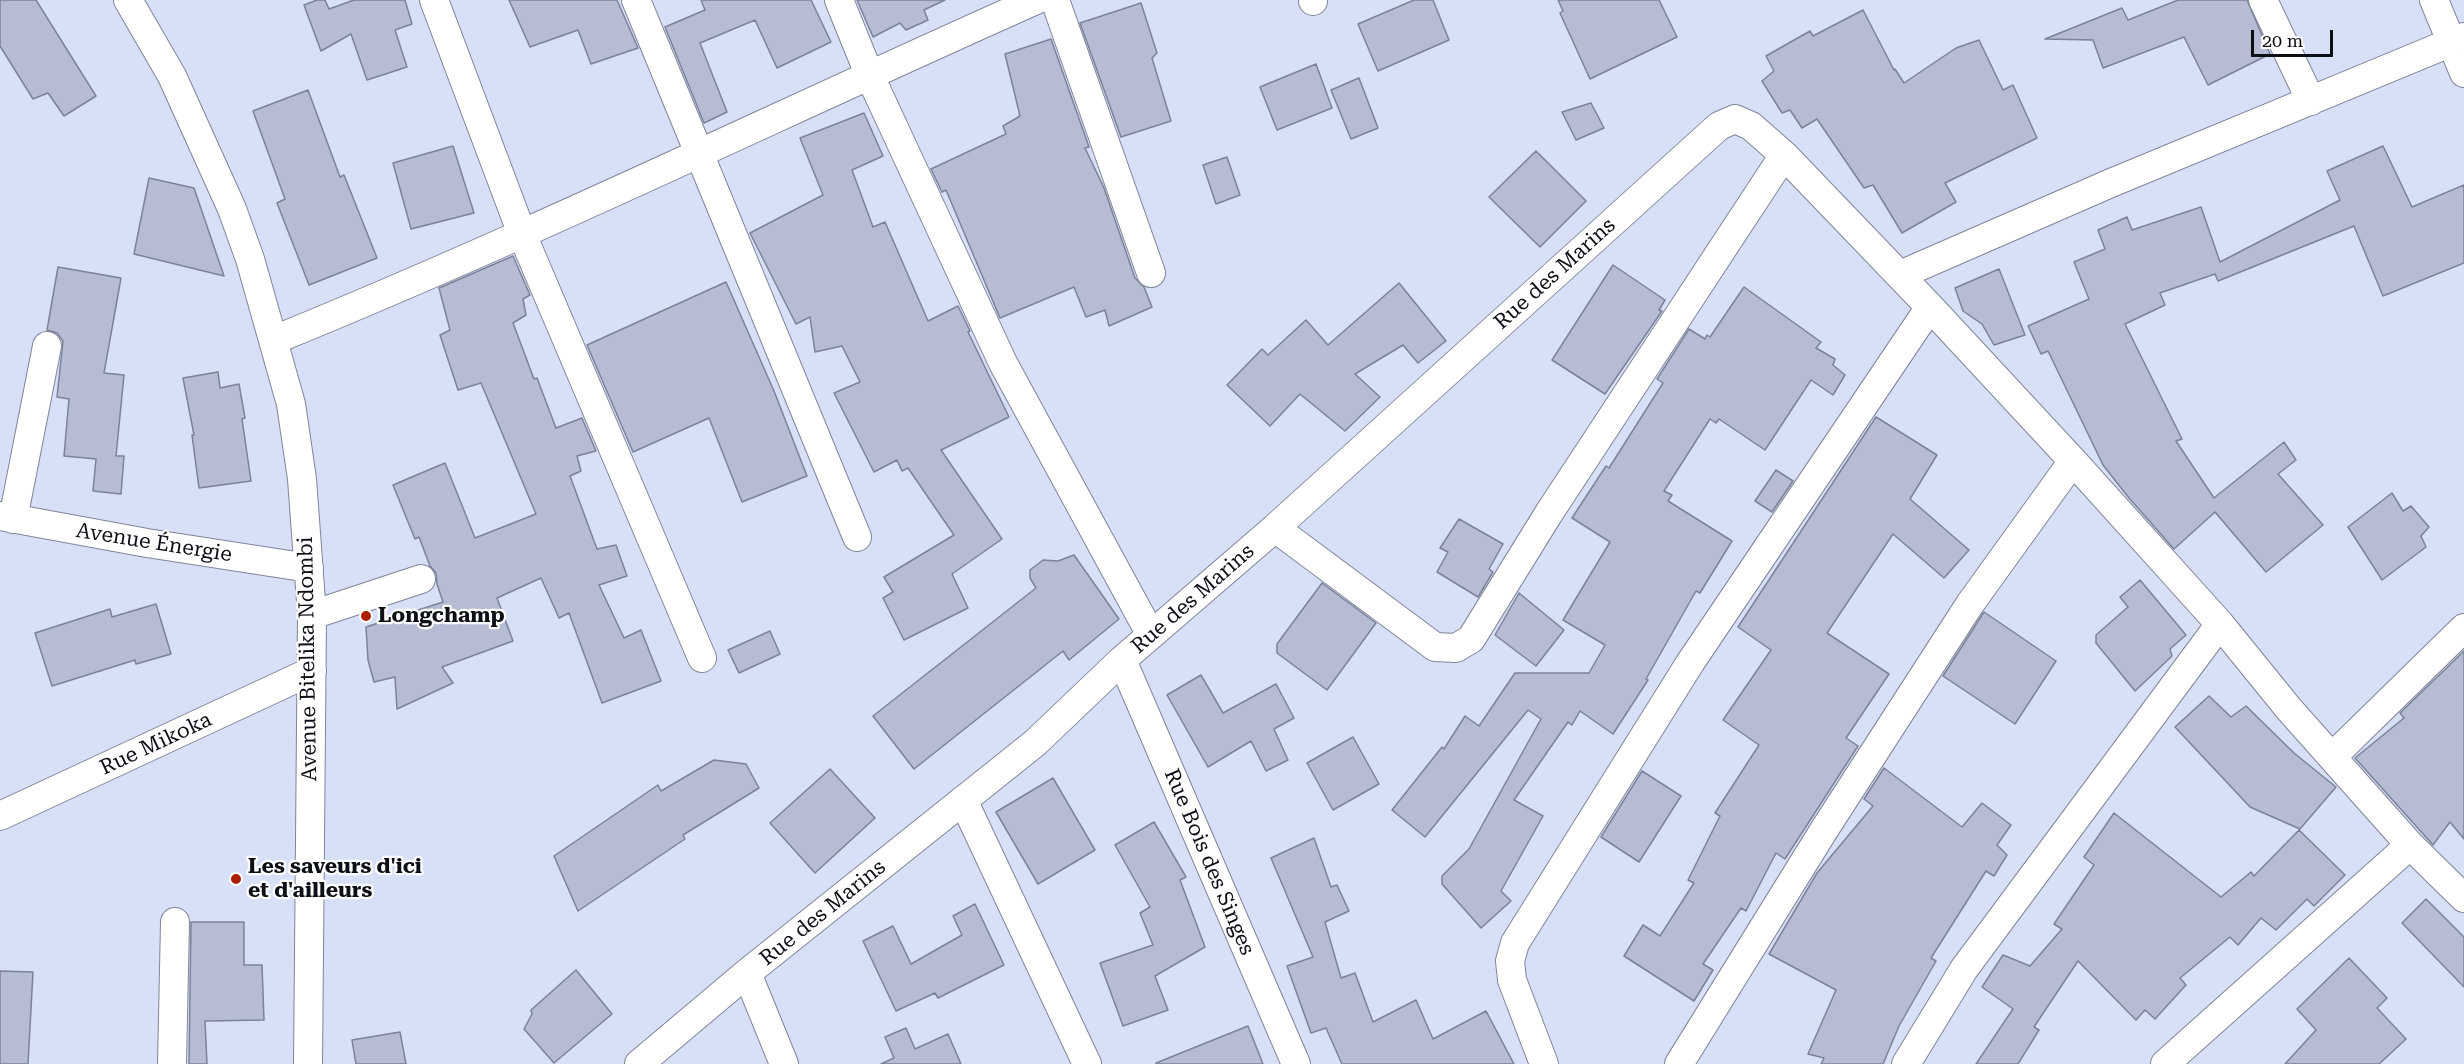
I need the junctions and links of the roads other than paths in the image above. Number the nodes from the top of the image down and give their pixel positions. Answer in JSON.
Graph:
{"nodes":[{"id":1,"x":128,"y":0,"type":"edge"},
{"id":2,"x":434,"y":0,"type":"edge"},
{"id":3,"x":636,"y":0,"type":"edge"},
{"id":4,"x":839,"y":0,"type":"edge"},
{"id":5,"x":1036,"y":0,"type":"edge"},
{"id":6,"x":1055,"y":0,"type":"edge"},
{"id":7,"x":2264,"y":0,"type":"edge"},
{"id":8,"x":2434,"y":0,"type":"edge"},
{"id":9,"x":2458,"y":39,"type":"edge"},
{"id":10,"x":2464,"y":73,"type":"edge"},
{"id":11,"x":869,"y":74,"type":"junction"},
{"id":12,"x":2312,"y":101,"type":"junction"},
{"id":13,"x":701,"y":154,"type":"junction"},
{"id":14,"x":1784,"y":155,"type":"junction"},
{"id":15,"x":522,"y":234,"type":"junction"},
{"id":16,"x":1150,"y":273,"type":"dead end"},
{"id":17,"x":1900,"y":275,"type":"junction"},
{"id":18,"x":1930,"y":307,"type":"junction"},
{"id":19,"x":274,"y":340,"type":"junction"},
{"id":20,"x":47,"y":346,"type":"dead end"},
{"id":21,"x":2073,"y":461,"type":"junction"},
{"id":22,"x":7,"y":518,"type":"edge"},
{"id":23,"x":1275,"y":528,"type":"junction"},
{"id":24,"x":857,"y":537,"type":"dead end"},
{"id":25,"x":309,"y":568,"type":"junction"},
{"id":26,"x":421,"y":579,"type":"dead end"},
{"id":27,"x":312,"y":615,"type":"junction"},
{"id":28,"x":2220,"y":624,"type":"junction"},
{"id":29,"x":2464,"y":628,"type":"edge"},
{"id":30,"x":1151,"y":635,"type":"junction"},
{"id":31,"x":702,"y":658,"type":"dead end"},
{"id":32,"x":1122,"y":660,"type":"junction"},
{"id":33,"x":312,"y":671,"type":"junction"},
{"id":34,"x":2333,"y":756,"type":"junction"},
{"id":35,"x":963,"y":800,"type":"junction"},
{"id":36,"x":0,"y":816,"type":"edge"},
{"id":37,"x":2410,"y":845,"type":"junction"},
{"id":38,"x":2464,"y":898,"type":"edge"},
{"id":39,"x":175,"y":922,"type":"dead end"},
{"id":40,"x":747,"y":973,"type":"junction"},
{"id":41,"x":172,"y":1064,"type":"edge"},
{"id":42,"x":308,"y":1064,"type":"edge"},
{"id":43,"x":639,"y":1064,"type":"edge"},
{"id":44,"x":784,"y":1064,"type":"edge"},
{"id":45,"x":1087,"y":1064,"type":"edge"},
{"id":46,"x":1296,"y":1064,"type":"edge"},
{"id":47,"x":1544,"y":1064,"type":"edge"},
{"id":48,"x":1679,"y":1064,"type":"edge"},
{"id":49,"x":1906,"y":1064,"type":"edge"},
{"id":50,"x":2165,"y":1064,"type":"edge"}],
"edges":[{"from":1,"to":19,"type":"street","name":"Avenue Bitelika Ndombi"},
{"from":2,"to":15,"type":"street"},
{"from":3,"to":13,"type":"street"},
{"from":4,"to":11,"type":"street"},
{"from":5,"to":11,"type":"street"},
{"from":6,"to":16,"type":"street"},
{"from":7,"to":12,"type":"street"},
{"from":8,"to":9,"type":"street"},
{"from":9,"to":10,"type":"street"},
{"from":9,"to":12,"type":"street"},
{"from":11,"to":13,"type":"street"},
{"from":11,"to":30,"type":"street"},
{"from":12,"to":17,"type":"street"},
{"from":13,"to":15,"type":"street"},
{"from":13,"to":24,"type":"street"},
{"from":14,"to":17,"type":"street"},
{"from":14,"to":23,"type":"street","name":"Rue des Marins"},
{"from":14,"to":23,"type":"street"},
{"from":15,"to":19,"type":"street"},
{"from":15,"to":31,"type":"street"},
{"from":17,"to":18,"type":"street"},
{"from":18,"to":21,"type":"street"},
{"from":18,"to":47,"type":"street"},
{"from":19,"to":25,"type":"street","name":"Avenue Bitelika Ndombi"},
{"from":20,"to":22,"type":"street"},
{"from":21,"to":28,"type":"street"},
{"from":21,"to":48,"type":"street"},
{"from":22,"to":25,"type":"street","name":"Avenue Énergie"},
{"from":23,"to":30,"type":"street","name":"Rue des Marins"},
{"from":25,"to":27,"type":"street","name":"Avenue Bitelika Ndombi"},
{"from":26,"to":27,"type":"street"},
{"from":27,"to":33,"type":"street","name":"Avenue Bitelika Ndombi"},
{"from":28,"to":34,"type":"street"},
{"from":28,"to":49,"type":"street"},
{"from":29,"to":34,"type":"street"},
{"from":30,"to":32,"type":"street","name":"Rue des Marins"},
{"from":32,"to":35,"type":"street","name":"Rue des Marins"},
{"from":32,"to":46,"type":"street","name":"Rue Bois des Singes"},
{"from":33,"to":36,"type":"street","name":"Rue Mikoka"},
{"from":33,"to":42,"type":"street","name":"Avenue Bitelika Ndombi"},
{"from":34,"to":37,"type":"street"},
{"from":35,"to":40,"type":"street","name":"Rue des Marins"},
{"from":35,"to":45,"type":"street"},
{"from":37,"to":38,"type":"street"},
{"from":37,"to":50,"type":"street"},
{"from":39,"to":41,"type":"street"},
{"from":40,"to":43,"type":"street","name":"Rue des Marins"},
{"from":40,"to":44,"type":"street"}]}
